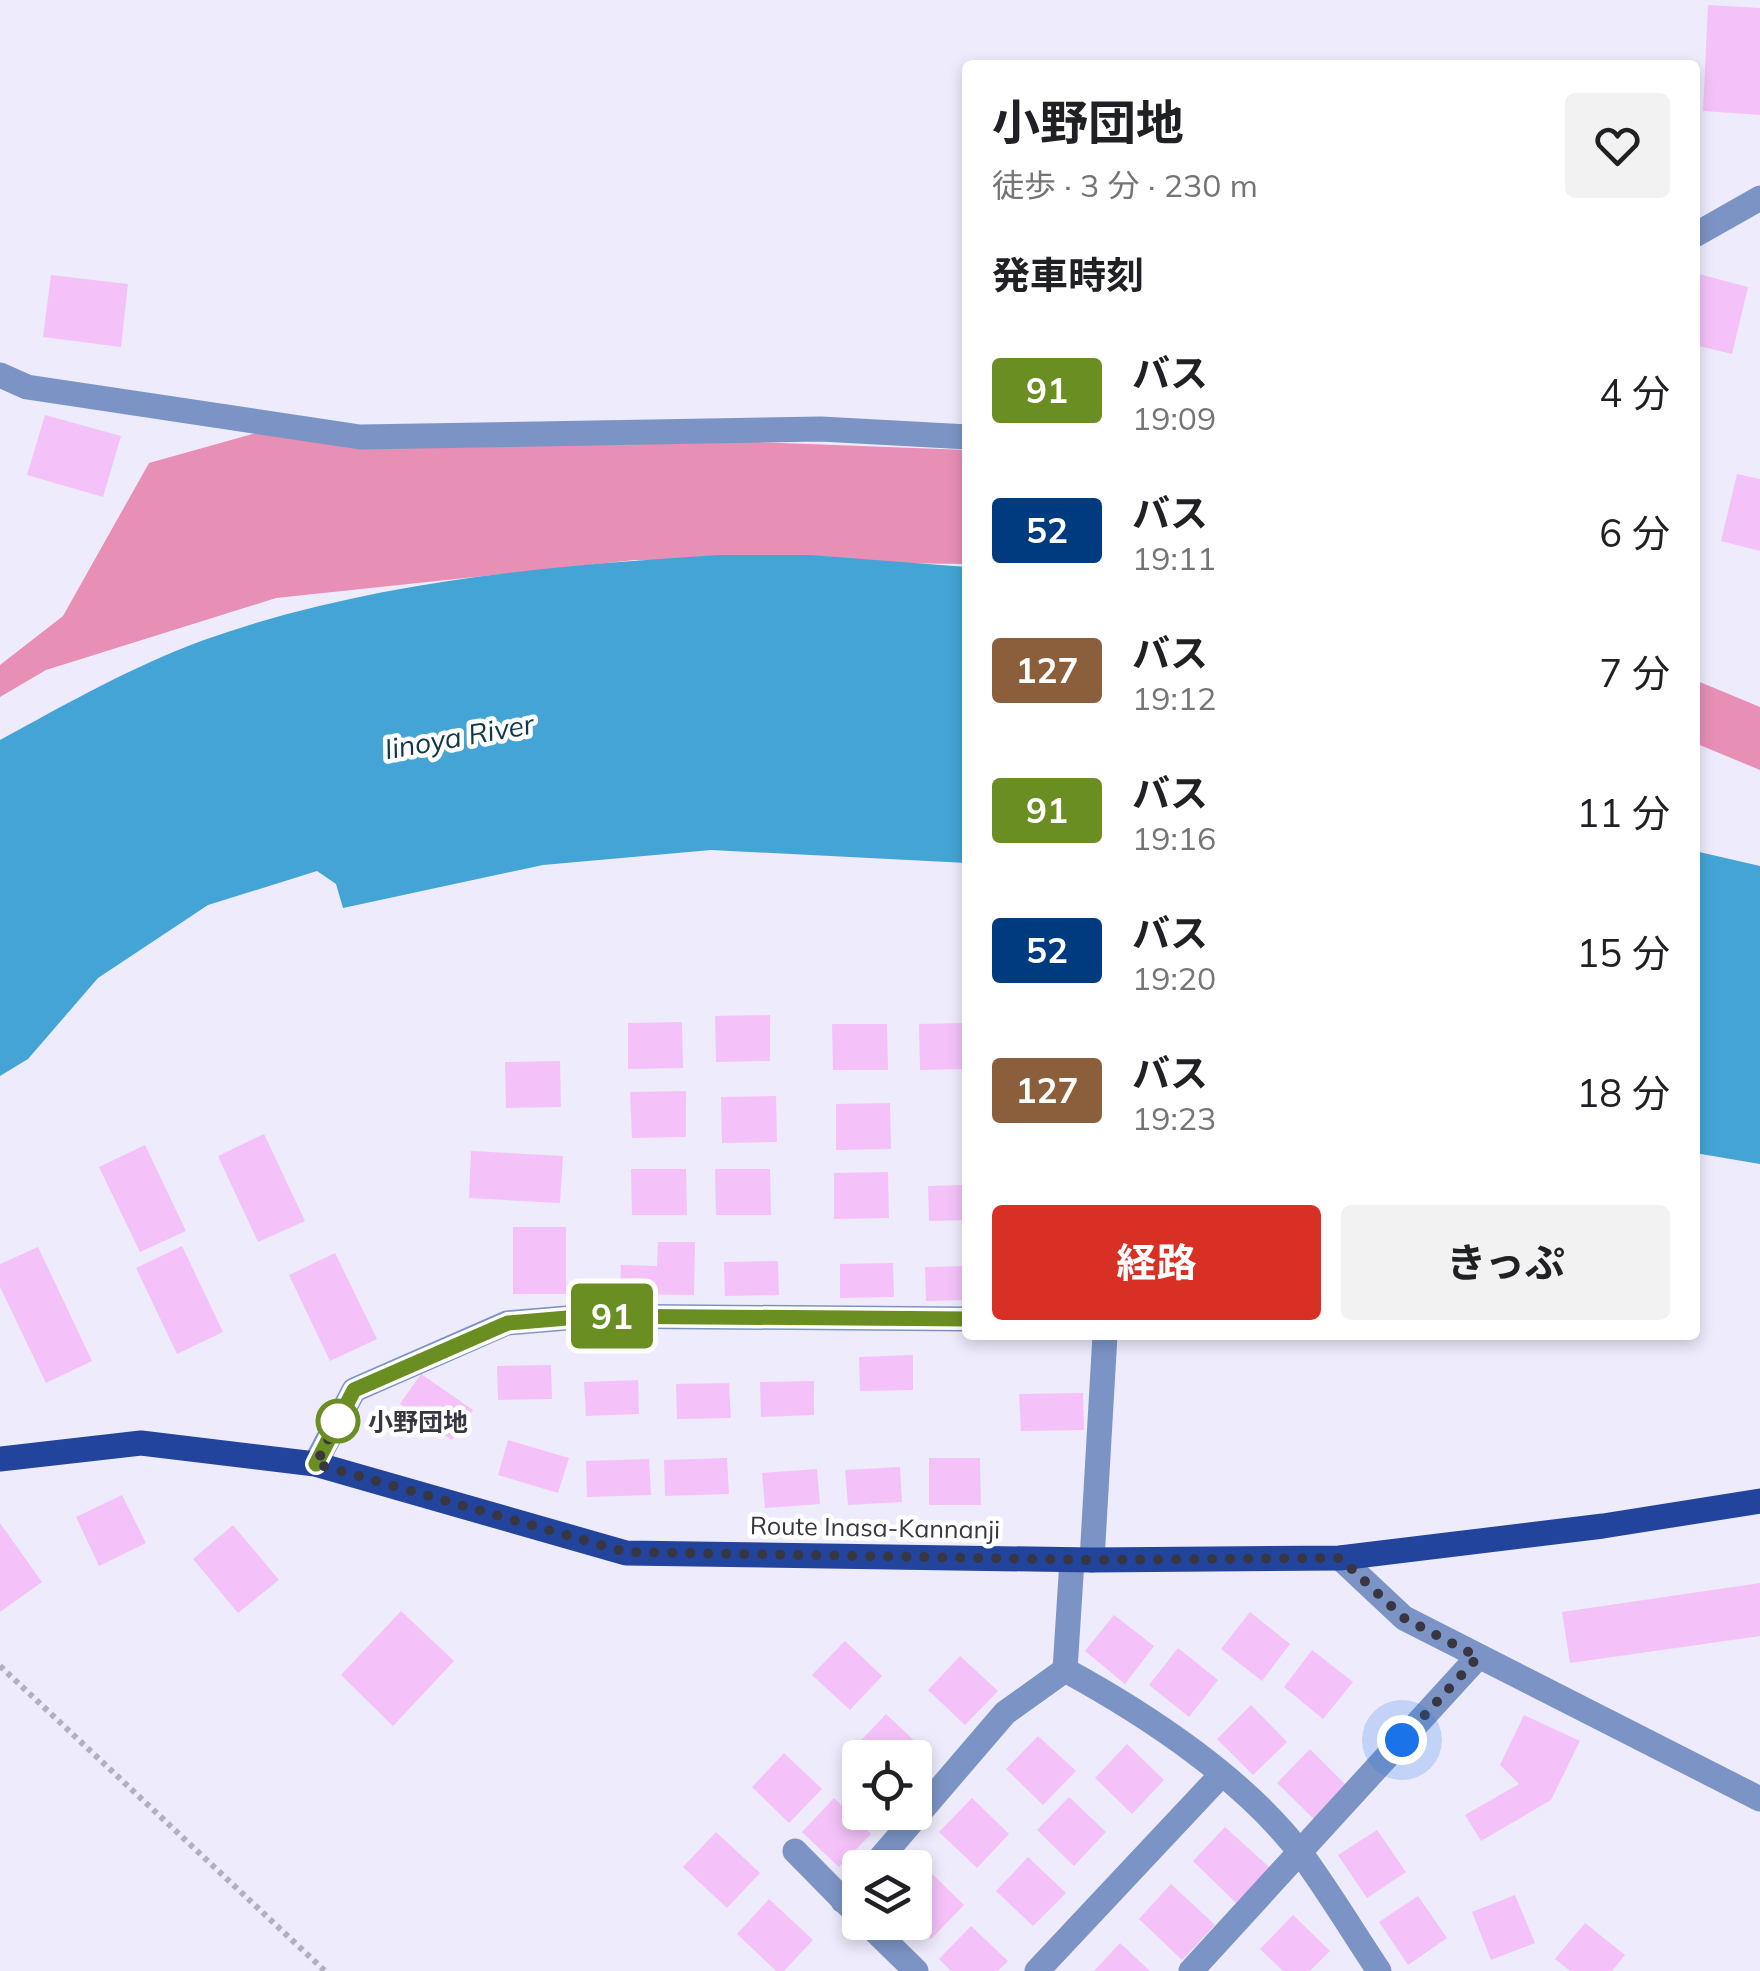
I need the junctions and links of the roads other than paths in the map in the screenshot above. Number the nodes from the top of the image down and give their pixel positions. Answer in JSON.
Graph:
{"nodes":[{"id":1,"x":1760,"y":198,"type":"edge"},
{"id":2,"x":1700,"y":232,"type":"edge"},
{"id":3,"x":0,"y":375,"type":"edge"},
{"id":4,"x":962,"y":437,"type":"edge"},
{"id":5,"x":962,"y":1319,"type":"edge"},
{"id":6,"x":1104,"y":1340,"type":"edge"},
{"id":7,"x":0,"y":1459,"type":"edge"},
{"id":8,"x":316,"y":1464,"type":"junction"},
{"id":9,"x":1760,"y":1501,"type":"edge"},
{"id":10,"x":1340,"y":1558,"type":"junction"},
{"id":11,"x":1082,"y":1560,"type":"junction"},
{"id":12,"x":1478,"y":1657,"type":"junction"},
{"id":13,"x":1065,"y":1670,"type":"junction"},
{"id":14,"x":1222,"y":1774,"type":"junction"},
{"id":15,"x":1760,"y":1799,"type":"edge"},
{"id":16,"x":887,"y":1850,"type":"edge"},
{"id":17,"x":795,"y":1851,"type":"dead end"},
{"id":18,"x":1300,"y":1852,"type":"junction"},
{"id":19,"x":842,"y":1890,"type":"edge"},
{"id":20,"x":884,"y":1940,"type":"edge"},
{"id":21,"x":916,"y":1971,"type":"edge"},
{"id":22,"x":1037,"y":1971,"type":"edge"},
{"id":23,"x":1190,"y":1971,"type":"edge"},
{"id":24,"x":1379,"y":1971,"type":"edge"}],
"edges":[{"from":1,"to":2,"type":"street"},
{"from":3,"to":4,"type":"street"},
{"from":5,"to":8,"type":"street"},
{"from":6,"to":11,"type":"street"},
{"from":7,"to":8,"type":"main road","name":"Route Inasa-Kannanji"},
{"from":8,"to":11,"type":"main road","name":"Route Inasa-Kannanji"},
{"from":9,"to":10,"type":"main road","name":"Route Inasa-Kannanji"},
{"from":10,"to":11,"type":"main road","name":"Route Inasa-Kannanji"},
{"from":10,"to":12,"type":"street"},
{"from":11,"to":13,"type":"street"},
{"from":12,"to":15,"type":"street"},
{"from":12,"to":18,"type":"street"},
{"from":13,"to":14,"type":"street"},
{"from":13,"to":16,"type":"street"},
{"from":14,"to":18,"type":"street"},
{"from":14,"to":22,"type":"street"},
{"from":17,"to":19,"type":"street"},
{"from":18,"to":23,"type":"street"},
{"from":18,"to":24,"type":"street"},
{"from":20,"to":21,"type":"street"}]}
